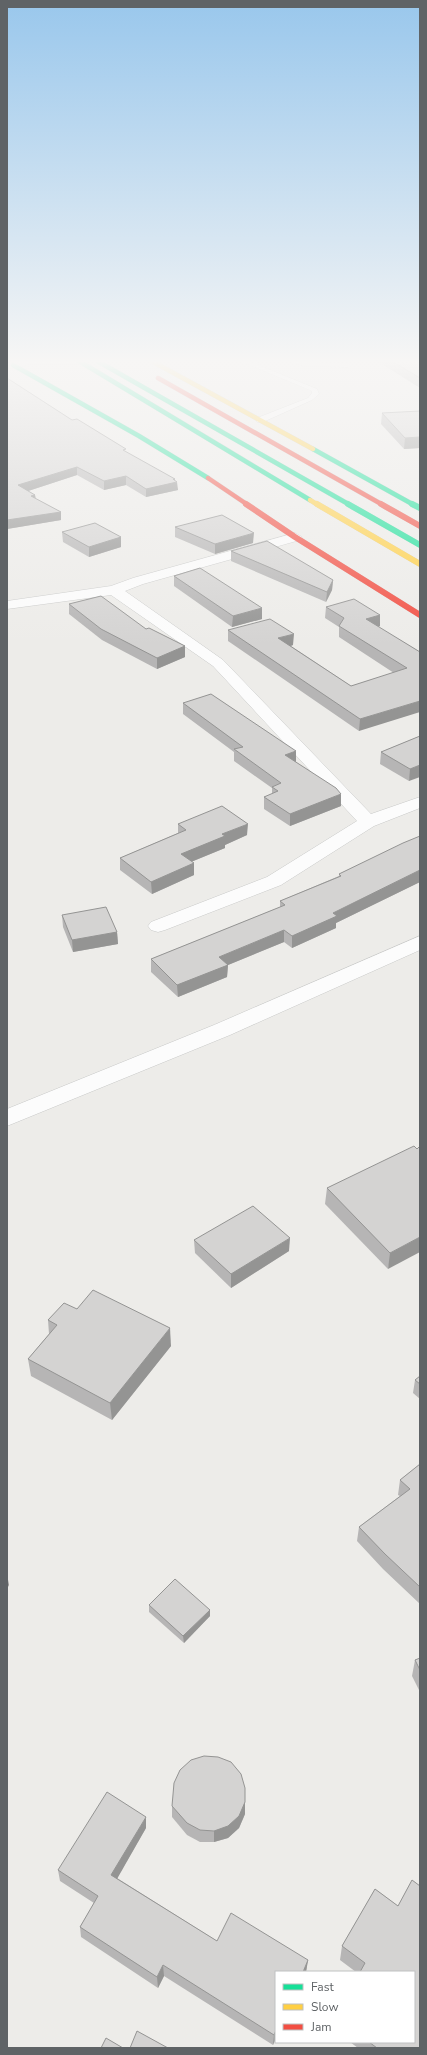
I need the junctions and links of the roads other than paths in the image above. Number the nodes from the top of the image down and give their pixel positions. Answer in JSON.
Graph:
{"nodes":[{"id":1,"x":168,"y":454,"type":"edge"},
{"id":2,"x":233,"y":454,"type":"edge"},
{"id":3,"x":261,"y":454,"type":"edge"},
{"id":4,"x":293,"y":454,"type":"edge"},
{"id":5,"x":322,"y":454,"type":"edge"},
{"id":6,"x":402,"y":498,"type":"junction"},
{"id":7,"x":380,"y":502,"type":"junction"},
{"id":8,"x":356,"y":508,"type":"junction"},
{"id":9,"x":420,"y":508,"type":"edge"},
{"id":10,"x":333,"y":512,"type":"junction"},
{"id":11,"x":420,"y":526,"type":"edge"},
{"id":12,"x":295,"y":537,"type":"junction"},
{"id":13,"x":420,"y":545,"type":"edge"},
{"id":14,"x":420,"y":564,"type":"edge"},
{"id":15,"x":114,"y":590,"type":"junction"},
{"id":16,"x":7,"y":605,"type":"edge"},
{"id":17,"x":420,"y":615,"type":"edge"},
{"id":18,"x":420,"y":802,"type":"edge"},
{"id":19,"x":368,"y":822,"type":"junction"},
{"id":20,"x":158,"y":926,"type":"dead end"},
{"id":21,"x":420,"y":942,"type":"edge"},
{"id":22,"x":7,"y":1118,"type":"edge"}],
"edges":[{"from":1,"to":12,"type":"main road"},
{"from":2,"to":10,"type":"main road"},
{"from":3,"to":8,"type":"main road"},
{"from":4,"to":7,"type":"main road"},
{"from":5,"to":6,"type":"main road"},
{"from":6,"to":7,"type":"main road"},
{"from":6,"to":9,"type":"main road"},
{"from":7,"to":11,"type":"main road"},
{"from":8,"to":10,"type":"main road"},
{"from":8,"to":13,"type":"main road"},
{"from":10,"to":14,"type":"main road"},
{"from":12,"to":15,"type":"street"},
{"from":12,"to":17,"type":"main road"},
{"from":15,"to":16,"type":"street"},
{"from":15,"to":19,"type":"street"},
{"from":18,"to":19,"type":"street"},
{"from":19,"to":20,"type":"street"},
{"from":21,"to":22,"type":"street"}]}
